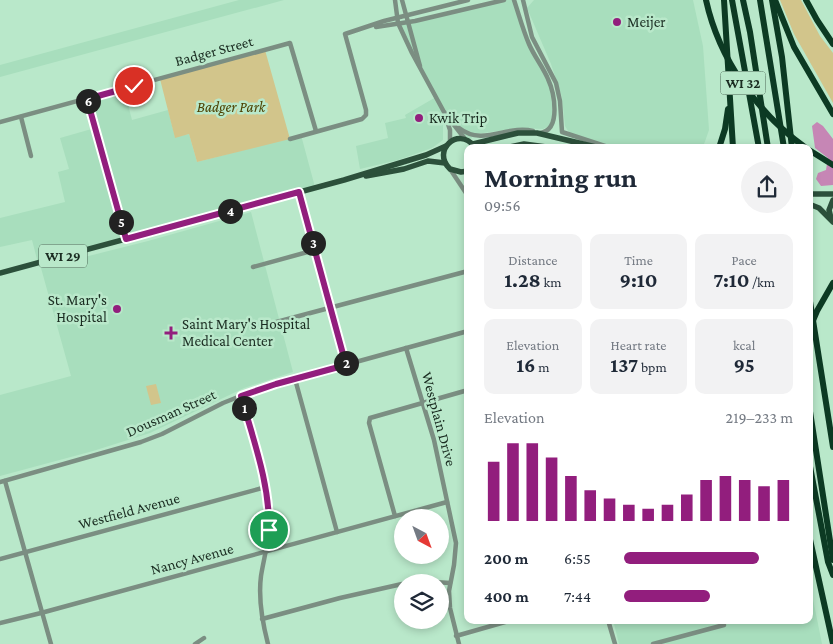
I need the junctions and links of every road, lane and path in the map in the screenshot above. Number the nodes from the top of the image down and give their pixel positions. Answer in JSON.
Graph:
{"nodes":[{"id":1,"x":395,"y":0,"type":"edge"},
{"id":2,"x":402,"y":0,"type":"edge"},
{"id":3,"x":468,"y":0,"type":"edge"},
{"id":4,"x":504,"y":0,"type":"edge"},
{"id":5,"x":514,"y":0,"type":"edge"},
{"id":6,"x":523,"y":0,"type":"edge"},
{"id":7,"x":706,"y":0,"type":"edge"},
{"id":8,"x":724,"y":0,"type":"edge"},
{"id":9,"x":732,"y":0,"type":"edge"},
{"id":10,"x":743,"y":0,"type":"edge"},
{"id":11,"x":760,"y":0,"type":"edge"},
{"id":12,"x":773,"y":0,"type":"edge"},
{"id":13,"x":806,"y":0,"type":"edge"},
{"id":14,"x":406,"y":16,"type":"junction"},
{"id":15,"x":398,"y":20,"type":"junction"},
{"id":16,"x":408,"y":22,"type":"junction"},
{"id":17,"x":833,"y":44,"type":"edge"},
{"id":18,"x":420,"y":67,"type":"junction"},
{"id":19,"x":87,"y":99,"type":"junction"},
{"id":20,"x":730,"y":101,"type":"junction"},
{"id":21,"x":444,"y":112,"type":"junction"},
{"id":22,"x":833,"y":114,"type":"edge"},
{"id":23,"x":21,"y":117,"type":"junction"},
{"id":24,"x":0,"y":122,"type":"edge"},
{"id":25,"x":451,"y":122,"type":"junction"},
{"id":26,"x":316,"y":131,"type":"junction"},
{"id":27,"x":538,"y":133,"type":"junction"},
{"id":28,"x":290,"y":138,"type":"dead end"},
{"id":29,"x":465,"y":139,"type":"junction"},
{"id":30,"x":448,"y":144,"type":"junction"},
{"id":31,"x":471,"y":144,"type":"edge"},
{"id":32,"x":481,"y":144,"type":"edge"},
{"id":33,"x":583,"y":144,"type":"edge"},
{"id":34,"x":599,"y":144,"type":"edge"},
{"id":35,"x":720,"y":144,"type":"edge"},
{"id":36,"x":733,"y":144,"type":"edge"},
{"id":37,"x":758,"y":144,"type":"edge"},
{"id":38,"x":767,"y":144,"type":"edge"},
{"id":39,"x":783,"y":144,"type":"edge"},
{"id":40,"x":792,"y":144,"type":"edge"},
{"id":41,"x":801,"y":144,"type":"edge"},
{"id":42,"x":813,"y":153,"type":"edge"},
{"id":43,"x":32,"y":156,"type":"dead end"},
{"id":44,"x":445,"y":163,"type":"junction"},
{"id":45,"x":833,"y":165,"type":"edge"},
{"id":46,"x":450,"y":169,"type":"junction"},
{"id":47,"x":464,"y":172,"type":"edge"},
{"id":48,"x":344,"y":180,"type":"junction"},
{"id":49,"x":464,"y":190,"type":"edge"},
{"id":50,"x":299,"y":192,"type":"junction"},
{"id":51,"x":813,"y":194,"type":"edge"},
{"id":52,"x":833,"y":194,"type":"edge"},
{"id":53,"x":833,"y":200,"type":"edge"},
{"id":54,"x":813,"y":205,"type":"edge"},
{"id":55,"x":832,"y":221,"type":"edge"},
{"id":56,"x":126,"y":239,"type":"junction"},
{"id":57,"x":315,"y":250,"type":"junction"},
{"id":58,"x":253,"y":268,"type":"dead end"},
{"id":59,"x":464,"y":272,"type":"edge"},
{"id":60,"x":0,"y":273,"type":"edge"},
{"id":61,"x":833,"y":283,"type":"edge"},
{"id":62,"x":331,"y":307,"type":"junction"},
{"id":63,"x":813,"y":320,"type":"edge"},
{"id":64,"x":813,"y":320,"type":"edge"},
{"id":65,"x":269,"y":324,"type":"dead end"},
{"id":66,"x":464,"y":332,"type":"edge"},
{"id":67,"x":406,"y":348,"type":"junction"},
{"id":68,"x":346,"y":365,"type":"junction"},
{"id":69,"x":295,"y":379,"type":"junction"},
{"id":70,"x":464,"y":391,"type":"edge"},
{"id":71,"x":241,"y":396,"type":"junction"},
{"id":72,"x":423,"y":402,"type":"junction"},
{"id":73,"x":813,"y":431,"type":"edge"},
{"id":74,"x":833,"y":448,"type":"edge"},
{"id":75,"x":3,"y":481,"type":"edge"},
{"id":76,"x":813,"y":482,"type":"edge"},
{"id":77,"x":266,"y":487,"type":"junction"},
{"id":78,"x":448,"y":502,"type":"junction"},
{"id":79,"x":422,"y":509,"type":"edge"},
{"id":80,"x":394,"y":512,"type":"edge"},
{"id":81,"x":394,"y":516,"type":"edge"},
{"id":82,"x":338,"y":532,"type":"junction"},
{"id":83,"x":266,"y":552,"type":"junction"},
{"id":84,"x":25,"y":553,"type":"junction"},
{"id":85,"x":813,"y":553,"type":"edge"},
{"id":86,"x":0,"y":559,"type":"edge"},
{"id":87,"x":833,"y":560,"type":"edge"},
{"id":88,"x":833,"y":575,"type":"edge"},
{"id":89,"x":450,"y":583,"type":"joint"},
{"id":90,"x":394,"y":586,"type":"edge"},
{"id":91,"x":42,"y":613,"type":"junction"},
{"id":92,"x":262,"y":619,"type":"junction"},
{"id":93,"x":0,"y":623,"type":"edge"},
{"id":94,"x":498,"y":624,"type":"edge"},
{"id":95,"x":609,"y":624,"type":"edge"},
{"id":96,"x":724,"y":625,"type":"dead end"},
{"id":97,"x":456,"y":636,"type":"junction"},
{"id":98,"x":204,"y":638,"type":"dead end"},
{"id":99,"x":51,"y":644,"type":"edge"},
{"id":100,"x":195,"y":644,"type":"edge"},
{"id":101,"x":268,"y":644,"type":"edge"},
{"id":102,"x":459,"y":644,"type":"edge"},
{"id":103,"x":614,"y":644,"type":"edge"},
{"id":104,"x":653,"y":644,"type":"edge"},
{"id":105,"x":833,"y":644,"type":"edge"}],
"edges":[{"from":1,"to":15,"type":"street"},
{"from":2,"to":14,"type":"street"},
{"from":3,"to":14,"type":"street"},
{"from":4,"to":16,"type":"street"},
{"from":5,"to":27,"type":"street"},
{"from":6,"to":34,"type":"street"},
{"from":7,"to":41,"type":"highway","number":"WI 32"},
{"from":8,"to":20,"type":"highway"},
{"from":9,"to":37,"type":"highway"},
{"from":10,"to":38,"type":"highway"},
{"from":11,"to":39,"type":"highway"},
{"from":12,"to":22,"type":"highway"},
{"from":12,"to":40,"type":"highway"},
{"from":13,"to":17,"type":"highway"},
{"from":14,"to":15,"type":"street"},
{"from":14,"to":16,"type":"street"},
{"from":15,"to":16,"type":"street"},
{"from":15,"to":18,"type":"street"},
{"from":15,"to":26,"type":"street"},
{"from":16,"to":18,"type":"street"},
{"from":18,"to":21,"type":"street"},
{"from":19,"to":23,"type":"street","name":"Badger Street"},
{"from":19,"to":26,"type":"street","name":"Badger Street"},
{"from":19,"to":56,"type":"street"},
{"from":20,"to":35,"type":"highway"},
{"from":20,"to":36,"type":"highway"},
{"from":21,"to":25,"type":"street"},
{"from":21,"to":30,"type":"street"},
{"from":23,"to":24,"type":"street","name":"Badger Street"},
{"from":23,"to":43,"type":"street"},
{"from":25,"to":27,"type":"street"},
{"from":25,"to":29,"type":"street"},
{"from":26,"to":28,"type":"street"},
{"from":27,"to":32,"type":"main road"},
{"from":27,"to":33,"type":"main road"},
{"from":29,"to":30,"type":"main road","number":"WI 29"},
{"from":29,"to":31,"type":"main road"},
{"from":30,"to":44,"type":"main road"},
{"from":30,"to":48,"type":"main road","number":"WI 29"},
{"from":42,"to":45,"type":"highway","number":"WI 32"},
{"from":44,"to":46,"type":"main road"},
{"from":44,"to":48,"type":"main road","number":"WI 29"},
{"from":46,"to":47,"type":"main road"},
{"from":46,"to":49,"type":"street"},
{"from":48,"to":50,"type":"main road","number":"WI 29"},
{"from":50,"to":56,"type":"main road","number":"WI 29"},
{"from":50,"to":57,"type":"street"},
{"from":51,"to":52,"type":"main road"},
{"from":53,"to":55,"type":"main road"},
{"from":54,"to":55,"type":"main road"},
{"from":56,"to":60,"type":"main road","number":"WI 29"},
{"from":57,"to":58,"type":"street"},
{"from":57,"to":62,"type":"street"},
{"from":59,"to":62,"type":"street"},
{"from":61,"to":63,"type":"highway"},
{"from":62,"to":65,"type":"street"},
{"from":62,"to":68,"type":"street"},
{"from":64,"to":74,"type":"highway"},
{"from":66,"to":67,"type":"street","name":"Dousman Street"},
{"from":67,"to":68,"type":"street","name":"Dousman Street"},
{"from":67,"to":72,"type":"street","name":"Westplain Drive"},
{"from":68,"to":69,"type":"street","name":"Dousman Street"},
{"from":69,"to":71,"type":"street","name":"Dousman Street"},
{"from":69,"to":82,"type":"street"},
{"from":70,"to":72,"type":"street"},
{"from":71,"to":75,"type":"street","name":"Dousman Street"},
{"from":71,"to":77,"type":"street"},
{"from":72,"to":78,"type":"street","name":"Westplain Drive"},
{"from":72,"to":80,"type":"street"},
{"from":73,"to":87,"type":"highway"},
{"from":75,"to":84,"type":"street"},
{"from":76,"to":88,"type":"highway"},
{"from":77,"to":83,"type":"street"},
{"from":77,"to":84,"type":"street","name":"Westfield Avenue"},
{"from":78,"to":79,"type":"street","name":"Nancy Avenue"},
{"from":78,"to":89,"type":"street","name":"Westplain Drive"},
{"from":81,"to":82,"type":"street","name":"Nancy Avenue"},
{"from":82,"to":83,"type":"street","name":"Nancy Avenue"},
{"from":83,"to":91,"type":"street","name":"Nancy Avenue"},
{"from":83,"to":92,"type":"street"},
{"from":84,"to":86,"type":"street","name":"Westfield Avenue"},
{"from":84,"to":91,"type":"street"},
{"from":85,"to":105,"type":"highway"},
{"from":89,"to":97,"type":"street","name":"Westplain Drive"},
{"from":90,"to":92,"type":"street"},
{"from":91,"to":93,"type":"street","name":"Nancy Avenue"},
{"from":91,"to":99,"type":"street"},
{"from":92,"to":101,"type":"street"},
{"from":94,"to":97,"type":"street"},
{"from":95,"to":103,"type":"street"},
{"from":96,"to":104,"type":"street"},
{"from":97,"to":102,"type":"street","name":"Westplain Drive"},
{"from":98,"to":100,"type":"street"}]}
